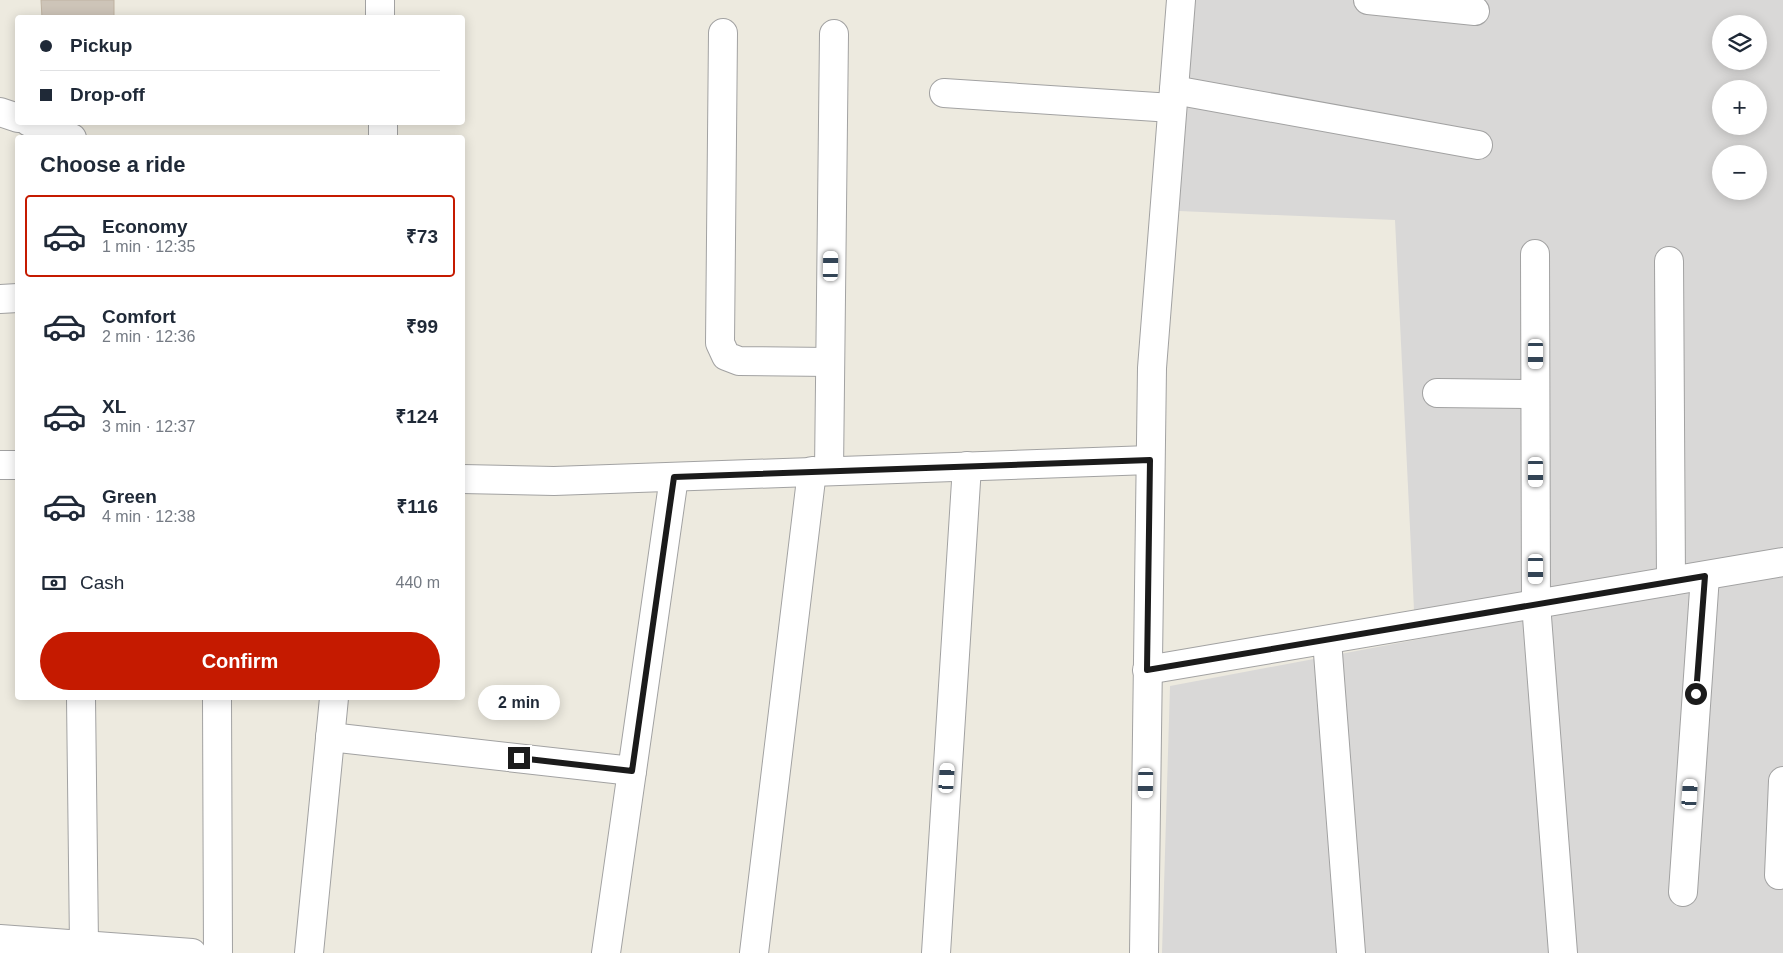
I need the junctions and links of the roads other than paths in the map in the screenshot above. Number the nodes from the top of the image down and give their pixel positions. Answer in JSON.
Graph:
{"nodes":[{"id":1,"x":380,"y":0,"type":"edge"},
{"id":2,"x":1181,"y":0,"type":"edge"},
{"id":3,"x":1368,"y":0,"type":"edge"},
{"id":4,"x":1475,"y":12,"type":"dead end"},
{"id":5,"x":380,"y":15,"type":"edge"},
{"id":6,"x":723,"y":33,"type":"dead end"},
{"id":7,"x":834,"y":34,"type":"dead end"},
{"id":8,"x":944,"y":93,"type":"dead end"},
{"id":9,"x":1173,"y":99,"type":"junction"},
{"id":10,"x":0,"y":112,"type":"edge"},
{"id":11,"x":15,"y":117,"type":"edge"},
{"id":12,"x":37,"y":125,"type":"edge"},
{"id":13,"x":64,"y":135,"type":"edge"},
{"id":14,"x":1478,"y":145,"type":"dead end"},
{"id":15,"x":1536,"y":254,"type":"dead end"},
{"id":16,"x":1670,"y":261,"type":"dead end"},
{"id":17,"x":15,"y":298,"type":"edge"},
{"id":18,"x":0,"y":299,"type":"edge"},
{"id":19,"x":830,"y":362,"type":"junction"},
{"id":20,"x":1437,"y":393,"type":"dead end"},
{"id":21,"x":1536,"y":394,"type":"junction"},
{"id":22,"x":1150,"y":460,"type":"junction"},
{"id":23,"x":0,"y":465,"type":"edge"},
{"id":24,"x":15,"y":465,"type":"edge"},
{"id":25,"x":967,"y":466,"type":"junction"},
{"id":26,"x":821,"y":471,"type":"junction"},
{"id":27,"x":674,"y":477,"type":"junction"},
{"id":28,"x":465,"y":479,"type":"edge"},
{"id":29,"x":1783,"y":562,"type":"edge"},
{"id":30,"x":1705,"y":576,"type":"junction"},
{"id":31,"x":1671,"y":581,"type":"junction"},
{"id":32,"x":1536,"y":604,"type":"junction"},
{"id":33,"x":1327,"y":640,"type":"junction"},
{"id":34,"x":1147,"y":670,"type":"junction"},
{"id":35,"x":82,"y":700,"type":"edge"},
{"id":36,"x":217,"y":700,"type":"edge"},
{"id":37,"x":334,"y":700,"type":"edge"},
{"id":38,"x":330,"y":737,"type":"junction"},
{"id":39,"x":632,"y":771,"type":"junction"},
{"id":40,"x":1783,"y":781,"type":"edge"},
{"id":41,"x":1779,"y":876,"type":"dead end"},
{"id":42,"x":1683,"y":892,"type":"dead end"},
{"id":43,"x":0,"y":938,"type":"edge"},
{"id":44,"x":84,"y":945,"type":"junction"},
{"id":45,"x":148,"y":951,"type":"edge"},
{"id":46,"x":192,"y":953,"type":"edge"},
{"id":47,"x":218,"y":953,"type":"edge"},
{"id":48,"x":309,"y":953,"type":"edge"},
{"id":49,"x":606,"y":953,"type":"edge"},
{"id":50,"x":754,"y":953,"type":"edge"},
{"id":51,"x":936,"y":953,"type":"edge"},
{"id":52,"x":1144,"y":953,"type":"edge"},
{"id":53,"x":1351,"y":953,"type":"edge"},
{"id":54,"x":1563,"y":953,"type":"edge"}],
"edges":[{"from":1,"to":5,"type":"street"},
{"from":2,"to":9,"type":"street"},
{"from":3,"to":4,"type":"street"},
{"from":6,"to":19,"type":"street"},
{"from":7,"to":19,"type":"street"},
{"from":8,"to":9,"type":"street"},
{"from":9,"to":14,"type":"street"},
{"from":9,"to":22,"type":"street"},
{"from":10,"to":11,"type":"street"},
{"from":12,"to":13,"type":"street"},
{"from":15,"to":21,"type":"street"},
{"from":16,"to":31,"type":"street"},
{"from":17,"to":18,"type":"street"},
{"from":19,"to":26,"type":"street"},
{"from":20,"to":21,"type":"street"},
{"from":21,"to":32,"type":"street"},
{"from":22,"to":25,"type":"street"},
{"from":22,"to":34,"type":"street"},
{"from":23,"to":24,"type":"street"},
{"from":25,"to":26,"type":"street"},
{"from":25,"to":51,"type":"street"},
{"from":26,"to":27,"type":"street"},
{"from":26,"to":50,"type":"street"},
{"from":27,"to":28,"type":"street"},
{"from":27,"to":39,"type":"street"},
{"from":29,"to":30,"type":"street"},
{"from":30,"to":31,"type":"street"},
{"from":30,"to":42,"type":"street"},
{"from":31,"to":32,"type":"street"},
{"from":32,"to":33,"type":"street"},
{"from":32,"to":54,"type":"street"},
{"from":33,"to":34,"type":"street"},
{"from":33,"to":53,"type":"street"},
{"from":34,"to":52,"type":"street"},
{"from":35,"to":44,"type":"street"},
{"from":36,"to":47,"type":"street"},
{"from":37,"to":38,"type":"street"},
{"from":38,"to":39,"type":"street"},
{"from":38,"to":48,"type":"street"},
{"from":39,"to":49,"type":"street"},
{"from":40,"to":41,"type":"street"},
{"from":43,"to":44,"type":"street"},
{"from":44,"to":45,"type":"street"},
{"from":45,"to":46,"type":"street"}]}
